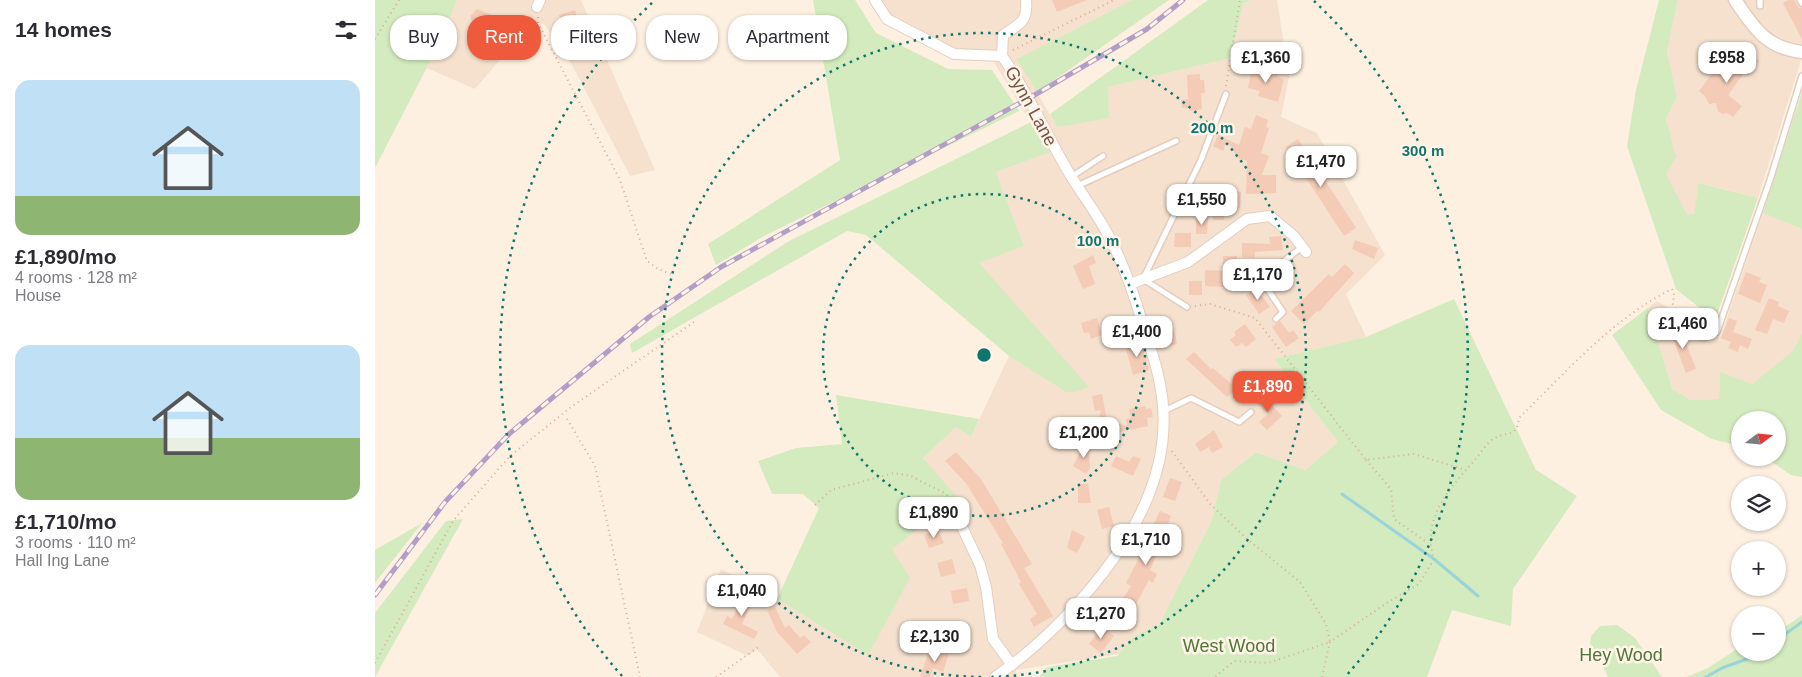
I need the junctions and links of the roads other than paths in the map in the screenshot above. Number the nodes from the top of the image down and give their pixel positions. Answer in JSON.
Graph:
{"nodes":[{"id":1,"x":875,"y":0,"type":"edge"},
{"id":2,"x":1026,"y":0,"type":"edge"},
{"id":3,"x":1735,"y":0,"type":"edge"},
{"id":4,"x":1802,"y":52,"type":"edge"},
{"id":5,"x":1002,"y":56,"type":"junction"},
{"id":6,"x":1802,"y":76,"type":"edge"},
{"id":7,"x":1226,"y":94,"type":"road end"},
{"id":8,"x":1176,"y":141,"type":"dead end"},
{"id":9,"x":1103,"y":156,"type":"dead end"},
{"id":10,"x":1071,"y":176,"type":"junction"},
{"id":11,"x":1077,"y":186,"type":"junction"},
{"id":12,"x":1304,"y":250,"type":"joint"},
{"id":13,"x":1143,"y":279,"type":"junction"},
{"id":14,"x":1130,"y":284,"type":"junction"},
{"id":15,"x":1187,"y":307,"type":"road end"},
{"id":16,"x":1276,"y":319,"type":"dead end"},
{"id":17,"x":1683,"y":325,"type":"road end"},
{"id":18,"x":1163,"y":412,"type":"junction"},
{"id":19,"x":1251,"y":412,"type":"dead end"},
{"id":20,"x":955,"y":512,"type":"road end"},
{"id":21,"x":1012,"y":665,"type":"junction"},
{"id":22,"x":995,"y":677,"type":"edge"}],
"edges":[{"from":1,"to":5,"type":"street","name":"Gynn Lane"},
{"from":2,"to":5,"type":"street"},
{"from":3,"to":4,"type":"street"},
{"from":5,"to":10,"type":"street","name":"Gynn Lane"},
{"from":6,"to":17,"type":"lane"},
{"from":7,"to":13,"type":"lane"},
{"from":8,"to":11,"type":"lane"},
{"from":9,"to":10,"type":"lane"},
{"from":10,"to":11,"type":"street","name":"Gynn Lane"},
{"from":11,"to":14,"type":"street","name":"Gynn Lane"},
{"from":12,"to":13,"type":"street"},
{"from":12,"to":16,"type":"lane"},
{"from":13,"to":14,"type":"street"},
{"from":13,"to":15,"type":"lane"},
{"from":14,"to":18,"type":"street","name":"Gynn Lane"},
{"from":18,"to":19,"type":"lane"},
{"from":18,"to":21,"type":"street","name":"Gynn Lane"},
{"from":20,"to":21,"type":"street"},
{"from":21,"to":22,"type":"street","name":"Gynn Lane"}]}
